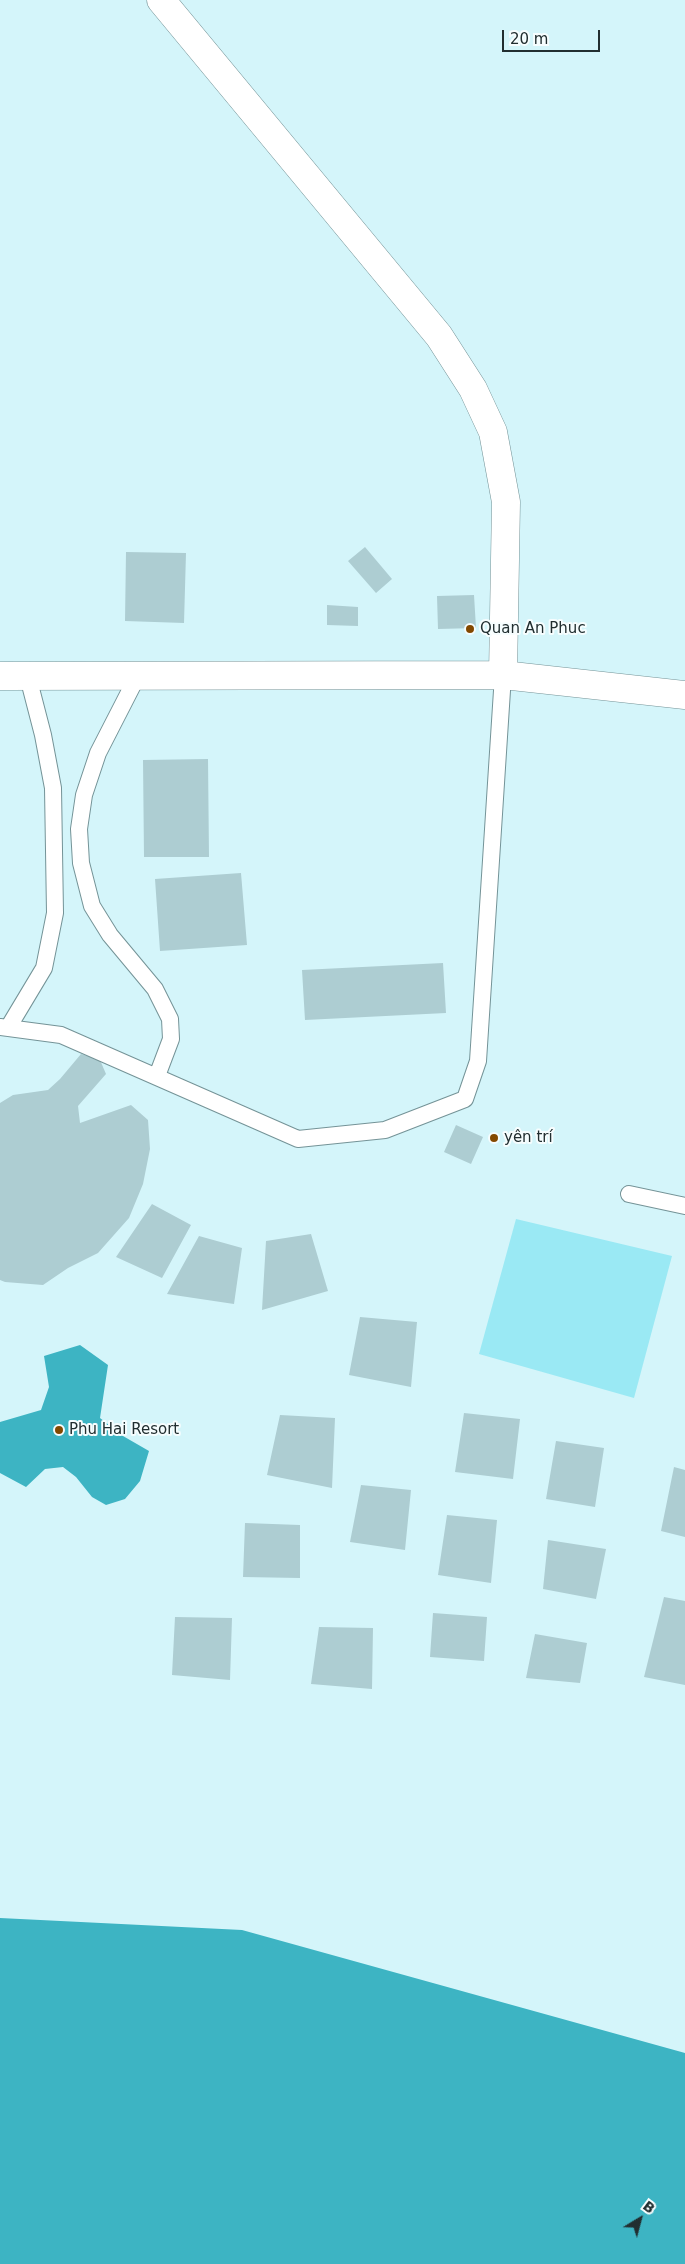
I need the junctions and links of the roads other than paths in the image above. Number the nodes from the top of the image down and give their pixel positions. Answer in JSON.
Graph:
{"nodes":[{"id":1,"x":161,"y":0,"type":"edge"},
{"id":2,"x":503,"y":675,"type":"junction"},
{"id":3,"x":0,"y":676,"type":"edge"},
{"id":4,"x":138,"y":676,"type":"junction"},
{"id":5,"x":28,"y":677,"type":"junction"},
{"id":6,"x":685,"y":695,"type":"edge"},
{"id":7,"x":4,"y":1028,"type":"edge"},
{"id":8,"x":157,"y":1076,"type":"junction"},
{"id":9,"x":629,"y":1194,"type":"dead end"},
{"id":10,"x":685,"y":1206,"type":"edge"}],
"edges":[{"from":1,"to":2,"type":"street"},
{"from":2,"to":4,"type":"street"},
{"from":2,"to":6,"type":"street"},
{"from":2,"to":8,"type":"lane"},
{"from":3,"to":5,"type":"street"},
{"from":4,"to":5,"type":"street"},
{"from":4,"to":8,"type":"lane"},
{"from":5,"to":7,"type":"lane"},
{"from":7,"to":8,"type":"lane"},
{"from":9,"to":10,"type":"lane"}]}
